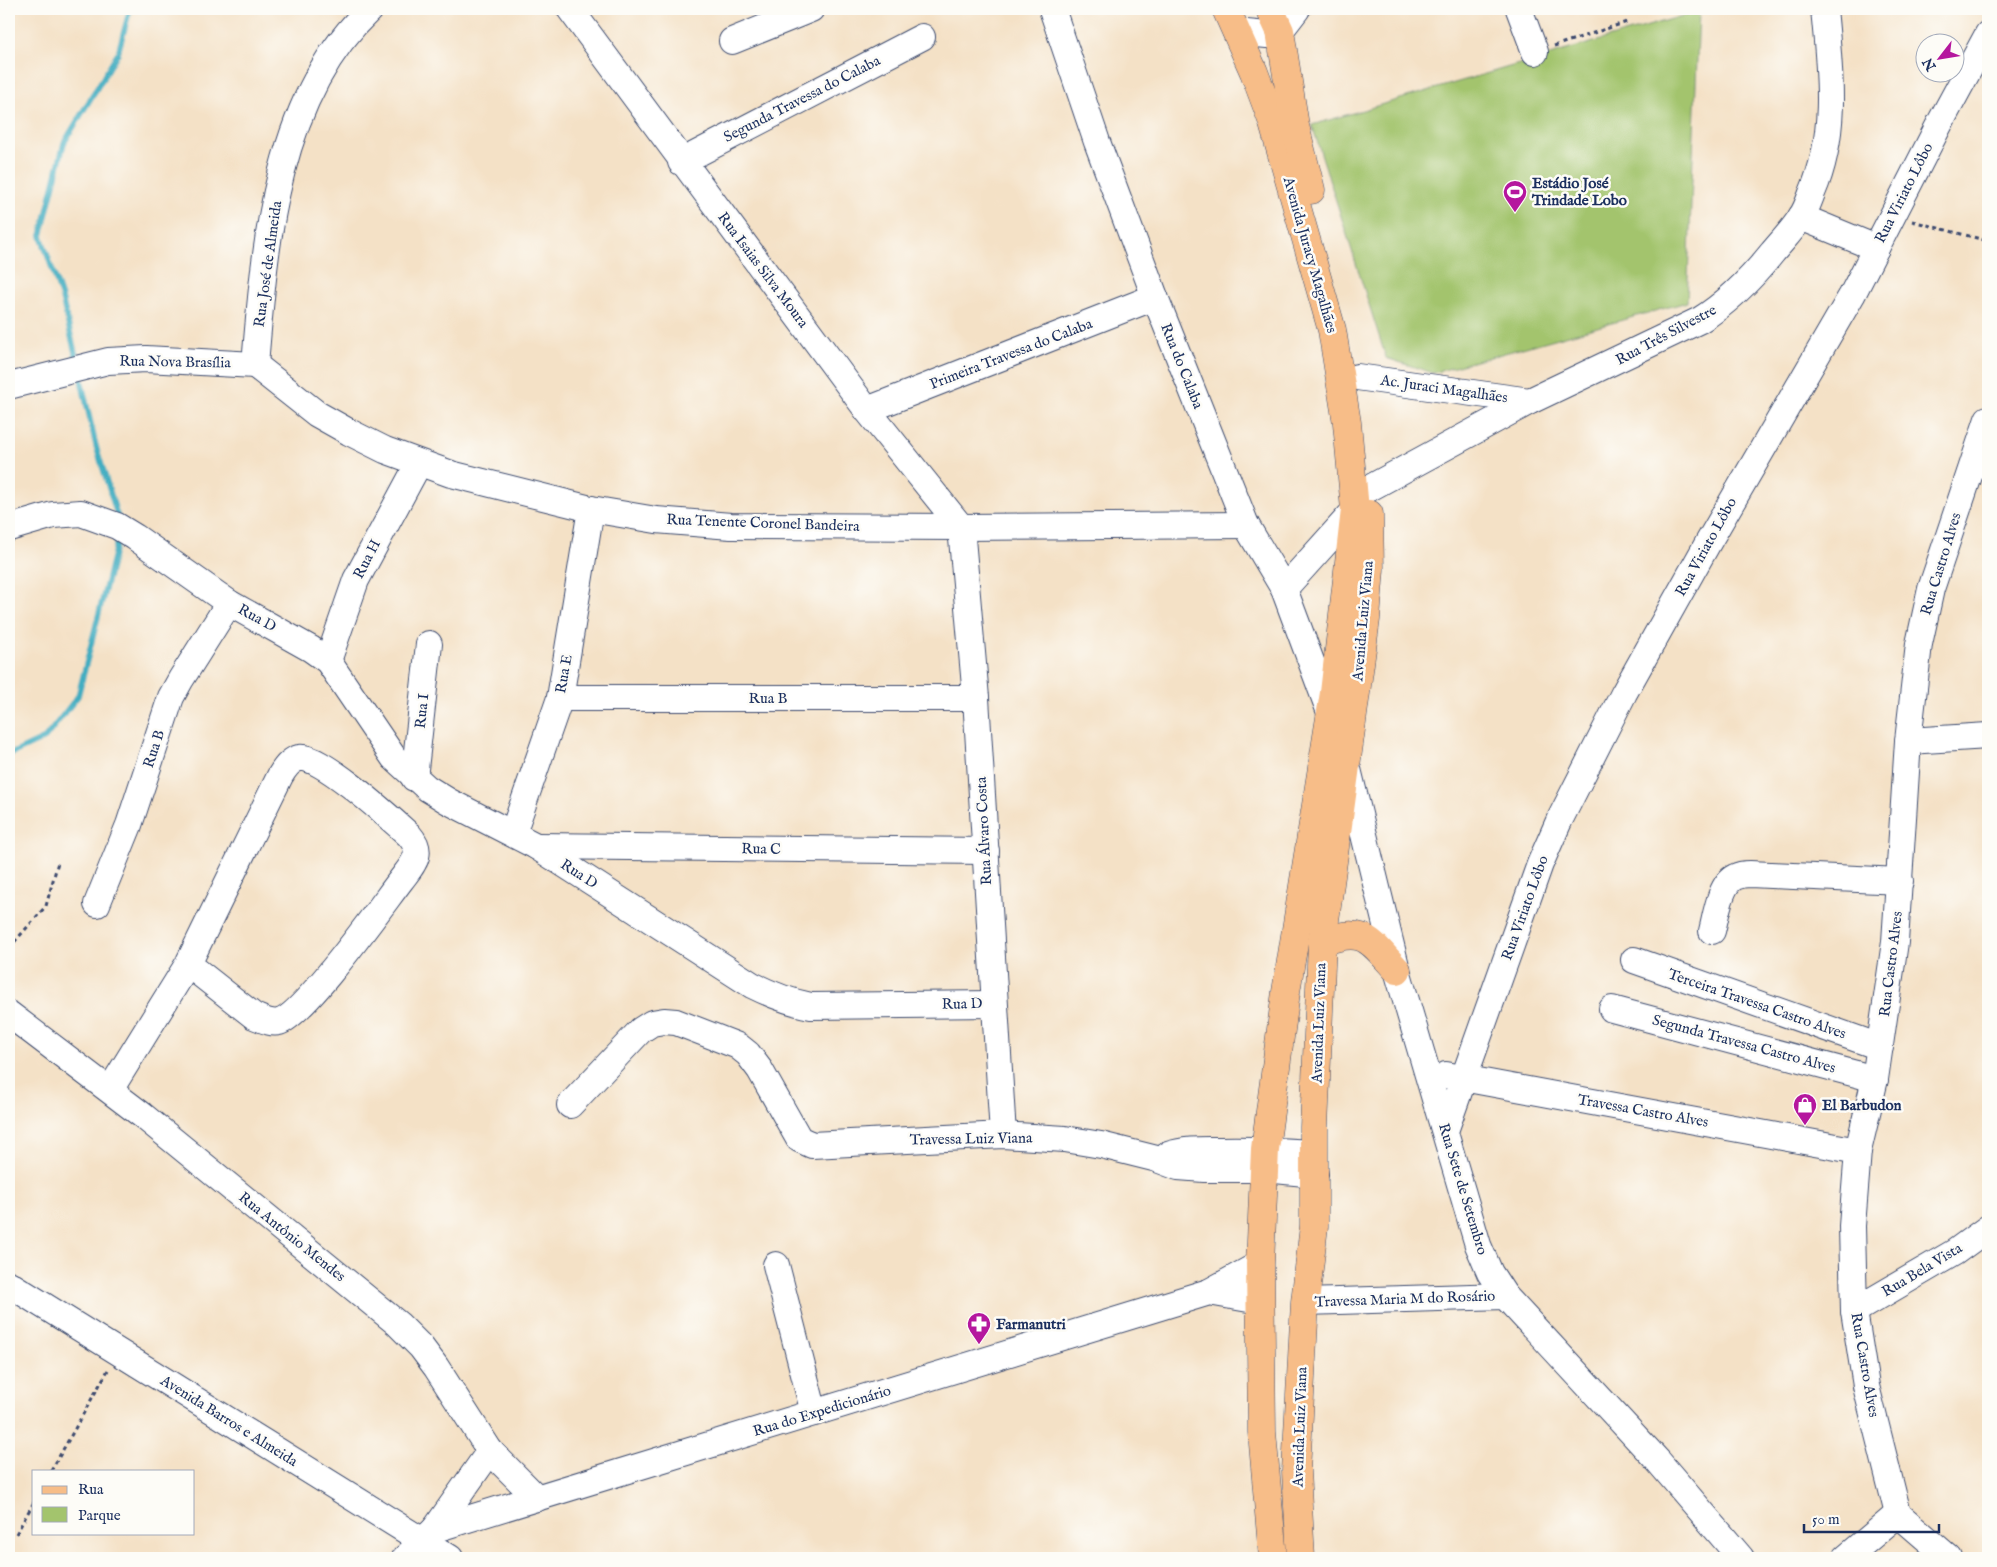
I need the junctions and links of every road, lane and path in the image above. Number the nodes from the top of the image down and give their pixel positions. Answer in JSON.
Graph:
{"nodes":[{"id":1,"x":370,"y":9,"type":"edge"},
{"id":2,"x":570,"y":9,"type":"edge"},
{"id":3,"x":811,"y":9,"type":"edge"},
{"id":4,"x":1052,"y":9,"type":"edge"},
{"id":5,"x":1297,"y":9,"type":"edge"},
{"id":6,"x":1519,"y":9,"type":"edge"},
{"id":7,"x":1824,"y":9,"type":"edge"},
{"id":8,"x":1231,"y":20,"type":"edge"},
{"id":9,"x":1275,"y":20,"type":"edge"},
{"id":10,"x":1630,"y":21,"type":"dead end"},
{"id":11,"x":1988,"y":34,"type":"edge"},
{"id":12,"x":922,"y":37,"type":"dead end"},
{"id":13,"x":732,"y":41,"type":"dead end"},
{"id":14,"x":1535,"y":52,"type":"joint"},
{"id":15,"x":682,"y":162,"type":"junction"},
{"id":16,"x":1892,"y":216,"type":"junction"},
{"id":17,"x":1801,"y":217,"type":"junction"},
{"id":18,"x":1988,"y":241,"type":"edge"},
{"id":19,"x":1876,"y":248,"type":"junction"},
{"id":20,"x":1155,"y":297,"type":"junction"},
{"id":21,"x":255,"y":365,"type":"junction"},
{"id":22,"x":1357,"y":377,"type":"junction"},
{"id":23,"x":9,"y":386,"type":"edge"},
{"id":24,"x":1530,"y":401,"type":"junction"},
{"id":25,"x":868,"y":410,"type":"junction"},
{"id":26,"x":1988,"y":419,"type":"edge"},
{"id":27,"x":419,"y":463,"type":"junction"},
{"id":28,"x":1362,"y":500,"type":"junction"},
{"id":29,"x":591,"y":509,"type":"junction"},
{"id":30,"x":1246,"y":525,"type":"junction"},
{"id":31,"x":961,"y":527,"type":"junction"},
{"id":32,"x":9,"y":528,"type":"edge"},
{"id":33,"x":1284,"y":589,"type":"junction"},
{"id":34,"x":229,"y":603,"type":"junction"},
{"id":35,"x":429,"y":644,"type":"dead end"},
{"id":36,"x":328,"y":661,"type":"junction"},
{"id":37,"x":560,"y":698,"type":"junction"},
{"id":38,"x":976,"y":698,"type":"junction"},
{"id":39,"x":1331,"y":715,"type":"junction"},
{"id":40,"x":1988,"y":736,"type":"edge"},
{"id":41,"x":1908,"y":741,"type":"junction"},
{"id":42,"x":1347,"y":765,"type":"junction"},
{"id":43,"x":414,"y":778,"type":"junction"},
{"id":44,"x":513,"y":833,"type":"junction"},
{"id":45,"x":536,"y":846,"type":"junction"},
{"id":46,"x":986,"y":852,"type":"junction"},
{"id":47,"x":58,"y":862,"type":"dead end"},
{"id":48,"x":1900,"y":882,"type":"junction"},
{"id":49,"x":97,"y":904,"type":"dead end"},
{"id":50,"x":1712,"y":931,"type":"dead end"},
{"id":51,"x":1322,"y":942,"type":"junction"},
{"id":52,"x":9,"y":948,"type":"edge"},
{"id":53,"x":1634,"y":960,"type":"dead end"},
{"id":54,"x":188,"y":964,"type":"junction"},
{"id":55,"x":1397,"y":970,"type":"junction"},
{"id":56,"x":994,"y":1004,"type":"junction"},
{"id":57,"x":1612,"y":1009,"type":"dead end"},
{"id":58,"x":9,"y":1014,"type":"edge"},
{"id":59,"x":1880,"y":1047,"type":"junction"},
{"id":60,"x":1428,"y":1073,"type":"junction"},
{"id":61,"x":1464,"y":1078,"type":"junction"},
{"id":62,"x":1875,"y":1079,"type":"junction"},
{"id":63,"x":110,"y":1090,"type":"junction"},
{"id":64,"x":570,"y":1105,"type":"dead end"},
{"id":65,"x":1445,"y":1131,"type":"junction"},
{"id":66,"x":1003,"y":1135,"type":"junction"},
{"id":67,"x":1858,"y":1151,"type":"junction"},
{"id":68,"x":1265,"y":1159,"type":"junction"},
{"id":69,"x":1315,"y":1163,"type":"junction"},
{"id":70,"x":1988,"y":1228,"type":"edge"},
{"id":71,"x":1260,"y":1264,"type":"junction"},
{"id":72,"x":776,"y":1265,"type":"dead end"},
{"id":73,"x":9,"y":1284,"type":"edge"},
{"id":74,"x":1209,"y":1292,"type":"junction"},
{"id":75,"x":1505,"y":1296,"type":"junction"},
{"id":76,"x":1260,"y":1301,"type":"junction"},
{"id":77,"x":1305,"y":1302,"type":"junction"},
{"id":78,"x":1854,"y":1311,"type":"junction"},
{"id":79,"x":118,"y":1352,"type":"junction"},
{"id":80,"x":814,"y":1413,"type":"junction"},
{"id":81,"x":490,"y":1451,"type":"junction"},
{"id":82,"x":53,"y":1470,"type":"edge"},
{"id":83,"x":537,"y":1498,"type":"junction"},
{"id":84,"x":32,"y":1506,"type":"edge"},
{"id":85,"x":1898,"y":1514,"type":"junction"},
{"id":86,"x":16,"y":1534,"type":"dead end"},
{"id":87,"x":421,"y":1543,"type":"edge"},
{"id":88,"x":450,"y":1558,"type":"edge"},
{"id":89,"x":1273,"y":1558,"type":"edge"},
{"id":90,"x":1301,"y":1558,"type":"edge"},
{"id":91,"x":1741,"y":1558,"type":"edge"},
{"id":92,"x":1846,"y":1558,"type":"edge"},
{"id":93,"x":1949,"y":1558,"type":"edge"}],
"edges":[{"from":1,"to":21,"type":"street","name":"Rua José de Almeida"},
{"from":2,"to":15,"type":"street","name":"Rua Isaias Silva Moura"},
{"from":3,"to":13,"type":"street"},
{"from":4,"to":20,"type":"street","name":"Rua do Calaba"},
{"from":5,"to":9,"type":"street"},
{"from":6,"to":14,"type":"street"},
{"from":7,"to":17,"type":"street","name":"Rua Três Silvestre"},
{"from":8,"to":9,"type":"street"},
{"from":8,"to":28,"type":"main road","name":"Avenida Juracy Magalhães"},
{"from":9,"to":22,"type":"main road","name":"Avenida Juracy Magalhães"},
{"from":10,"to":14,"type":"path"},
{"from":11,"to":16,"type":"street","name":"Rua Viriato Lôbo"},
{"from":12,"to":15,"type":"street","name":"Segunda Travessa do Calaba"},
{"from":15,"to":25,"type":"street","name":"Rua Isaias Silva Moura"},
{"from":16,"to":18,"type":"path"},
{"from":16,"to":19,"type":"street","name":"Rua Viriato Lôbo"},
{"from":17,"to":19,"type":"street"},
{"from":17,"to":24,"type":"street","name":"Rua Três Silvestre"},
{"from":19,"to":61,"type":"street","name":"Rua Viriato Lôbo"},
{"from":20,"to":25,"type":"street","name":"Primeira Travessa do Calaba"},
{"from":20,"to":30,"type":"street","name":"Rua do Calaba"},
{"from":21,"to":23,"type":"street","name":"Rua Nova Brasília"},
{"from":21,"to":27,"type":"street","name":"Rua Tenente Coronel Bandeira"},
{"from":22,"to":24,"type":"street","name":"Ac. Juraci Magalhães"},
{"from":22,"to":28,"type":"main road","name":"Avenida Juracy Magalhães"},
{"from":24,"to":28,"type":"street","name":"Rua Três Silvestre"},
{"from":25,"to":31,"type":"street","name":"Rua Isaias Silva Moura"},
{"from":26,"to":41,"type":"street","name":"Rua Castro Alves"},
{"from":27,"to":29,"type":"street","name":"Rua Tenente Coronel Bandeira"},
{"from":27,"to":36,"type":"street","name":"Rua H"},
{"from":28,"to":33,"type":"street","name":"Rua Três Silvestre"},
{"from":28,"to":39,"type":"main road","name":"Avenida Luiz Viana"},
{"from":28,"to":42,"type":"main road","name":"Avenida Luiz Viana"},
{"from":29,"to":31,"type":"street","name":"Rua Tenente Coronel Bandeira"},
{"from":29,"to":37,"type":"street","name":"Rua E"},
{"from":30,"to":31,"type":"street","name":"Rua Tenente Coronel Bandeira"},
{"from":30,"to":33,"type":"street","name":"Rua do Calaba"},
{"from":31,"to":38,"type":"street","name":"Rua Álvaro Costa"},
{"from":32,"to":34,"type":"street","name":"Rua D"},
{"from":33,"to":39,"type":"street","name":"Rua do Calaba"},
{"from":34,"to":36,"type":"street","name":"Rua D"},
{"from":34,"to":49,"type":"street","name":"Rua B"},
{"from":35,"to":43,"type":"street","name":"Rua I"},
{"from":36,"to":43,"type":"street","name":"Rua D"},
{"from":37,"to":38,"type":"street","name":"Rua B"},
{"from":37,"to":44,"type":"street","name":"Rua E"},
{"from":38,"to":46,"type":"street","name":"Rua Álvaro Costa"},
{"from":39,"to":68,"type":"main road","name":"Avenida Luiz Viana"},
{"from":40,"to":41,"type":"street"},
{"from":41,"to":48,"type":"street","name":"Rua Castro Alves"},
{"from":42,"to":51,"type":"main road","name":"Avenida Luiz Viana"},
{"from":42,"to":55,"type":"street","name":"Rua Sete de Setembro"},
{"from":43,"to":44,"type":"street","name":"Rua D"},
{"from":44,"to":45,"type":"street","name":"Rua D"},
{"from":45,"to":46,"type":"street","name":"Rua C"},
{"from":45,"to":56,"type":"street","name":"Rua D"},
{"from":46,"to":56,"type":"street","name":"Rua Álvaro Costa"},
{"from":47,"to":52,"type":"path"},
{"from":48,"to":50,"type":"street"},
{"from":48,"to":59,"type":"street","name":"Rua Castro Alves"},
{"from":51,"to":55,"type":"main road"},
{"from":51,"to":69,"type":"main road","name":"Avenida Luiz Viana"},
{"from":53,"to":59,"type":"street","name":"Terceira Travessa Castro Alves"},
{"from":54,"to":54,"type":"street"},
{"from":54,"to":63,"type":"street"},
{"from":55,"to":60,"type":"street","name":"Rua Sete de Setembro"},
{"from":56,"to":66,"type":"street","name":"Rua Álvaro Costa"},
{"from":57,"to":62,"type":"street","name":"Segunda Travessa Castro Alves"},
{"from":58,"to":63,"type":"street","name":"Rua Antônio Mendes"},
{"from":59,"to":62,"type":"street","name":"Rua Castro Alves"},
{"from":60,"to":61,"type":"street","name":"Travessa Castro Alves"},
{"from":60,"to":65,"type":"street","name":"Rua Sete de Setembro"},
{"from":61,"to":65,"type":"street","name":"Rua Viriato Lôbo"},
{"from":61,"to":67,"type":"street","name":"Travessa Castro Alves"},
{"from":62,"to":67,"type":"street","name":"Rua Castro Alves"},
{"from":63,"to":81,"type":"street","name":"Rua Antônio Mendes"},
{"from":64,"to":66,"type":"street","name":"Travessa Luiz Viana"},
{"from":65,"to":75,"type":"street","name":"Rua Sete de Setembro"},
{"from":66,"to":68,"type":"street","name":"Travessa Luiz Viana"},
{"from":67,"to":78,"type":"street","name":"Rua Castro Alves"},
{"from":68,"to":69,"type":"street","name":"Travessa Luiz Viana"},
{"from":68,"to":71,"type":"main road","name":"Avenida Luiz Viana"},
{"from":69,"to":77,"type":"main road","name":"Avenida Luiz Viana"},
{"from":70,"to":78,"type":"street","name":"Rua Bela Vista"},
{"from":71,"to":74,"type":"street","name":"Rua do Expedicionário"},
{"from":71,"to":76,"type":"main road","name":"Avenida Luiz Viana"},
{"from":72,"to":80,"type":"street"},
{"from":73,"to":79,"type":"street","name":"Avenida Barros e Almeida"},
{"from":74,"to":76,"type":"street","name":"Rua do Expedicionário"},
{"from":74,"to":80,"type":"street","name":"Rua do Expedicionário"},
{"from":75,"to":77,"type":"street","name":"Travessa Maria M do Rosário"},
{"from":75,"to":91,"type":"street","name":"Rua Sete de Setembro"},
{"from":76,"to":89,"type":"main road","name":"Avenida Luiz Viana"},
{"from":77,"to":90,"type":"main road","name":"Avenida Luiz Viana"},
{"from":78,"to":85,"type":"street","name":"Rua Castro Alves"},
{"from":79,"to":82,"type":"path"},
{"from":79,"to":87,"type":"street","name":"Avenida Barros e Almeida"},
{"from":80,"to":83,"type":"street","name":"Rua do Expedicionário"},
{"from":81,"to":83,"type":"street","name":"Rua Antônio Mendes"},
{"from":81,"to":87,"type":"street"},
{"from":83,"to":87,"type":"street","name":"Rua do Expedicionário"},
{"from":84,"to":86,"type":"path"},
{"from":85,"to":92,"type":"street"},
{"from":85,"to":93,"type":"street"},
{"from":87,"to":88,"type":"street","name":"Avenida Barros e Almeida"}]}
